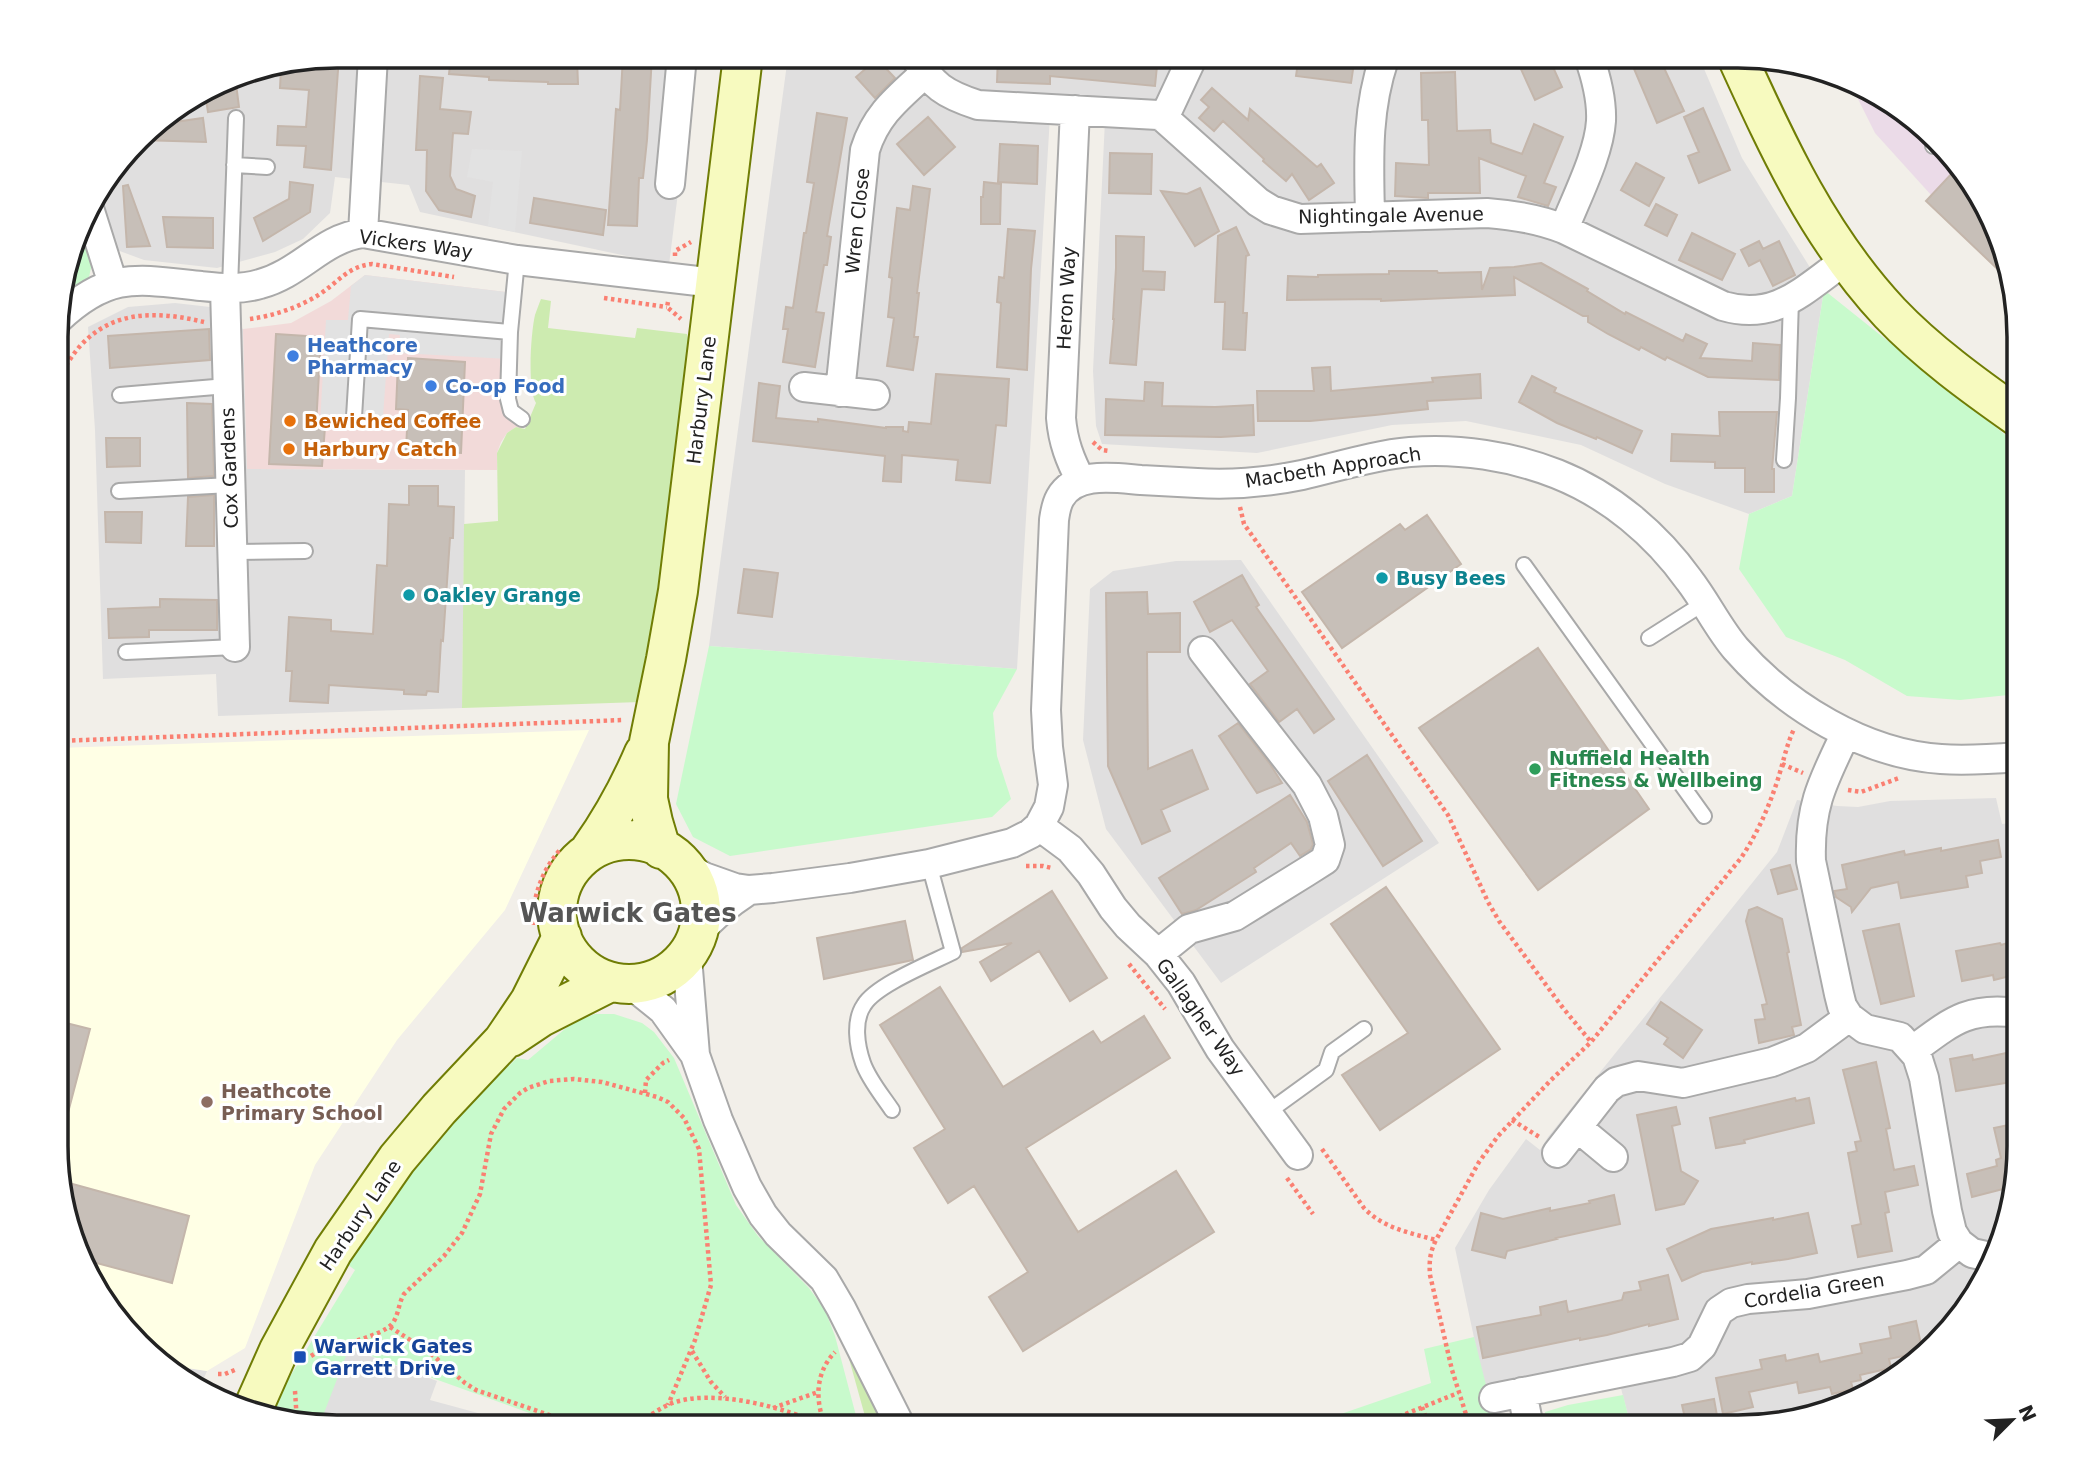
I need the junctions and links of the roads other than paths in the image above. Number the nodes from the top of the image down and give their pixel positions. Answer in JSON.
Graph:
{"nodes":[{"id":1,"x":372,"y":68,"type":"edge"},
{"id":2,"x":681,"y":68,"type":"edge"},
{"id":3,"x":742,"y":68,"type":"edge"},
{"id":4,"x":918,"y":68,"type":"edge"},
{"id":5,"x":922,"y":68,"type":"edge"},
{"id":6,"x":1188,"y":68,"type":"edge"},
{"id":7,"x":1382,"y":68,"type":"edge"},
{"id":8,"x":1593,"y":68,"type":"edge"},
{"id":9,"x":1742,"y":68,"type":"edge"},
{"id":10,"x":1075,"y":110,"type":"junction"},
{"id":11,"x":236,"y":118,"type":"dead end"},
{"id":12,"x":1164,"y":118,"type":"junction"},
{"id":13,"x":234,"y":165,"type":"junction"},
{"id":14,"x":267,"y":167,"type":"dead end"},
{"id":15,"x":670,"y":184,"type":"dead end"},
{"id":16,"x":1370,"y":217,"type":"junction"},
{"id":17,"x":94,"y":223,"type":"edge"},
{"id":18,"x":1564,"y":229,"type":"junction"},
{"id":19,"x":363,"y":233,"type":"junction"},
{"id":20,"x":517,"y":260,"type":"junction"},
{"id":21,"x":1846,"y":260,"type":"junction"},
{"id":22,"x":715,"y":283,"type":"junction"},
{"id":23,"x":113,"y":284,"type":"junction"},
{"id":24,"x":227,"y":288,"type":"junction"},
{"id":25,"x":1791,"y":299,"type":"junction"},
{"id":26,"x":70,"y":309,"type":"edge"},
{"id":27,"x":510,"y":332,"type":"junction"},
{"id":28,"x":227,"y":386,"type":"junction"},
{"id":29,"x":804,"y":387,"type":"dead end"},
{"id":30,"x":839,"y":391,"type":"junction"},
{"id":31,"x":120,"y":395,"type":"dead end"},
{"id":32,"x":875,"y":395,"type":"dead end"},
{"id":33,"x":2007,"y":409,"type":"edge"},
{"id":34,"x":354,"y":417,"type":"dead end"},
{"id":35,"x":522,"y":419,"type":"dead end"},
{"id":36,"x":1784,"y":460,"type":"dead end"},
{"id":37,"x":1081,"y":481,"type":"junction"},
{"id":38,"x":230,"y":485,"type":"junction"},
{"id":39,"x":119,"y":491,"type":"dead end"},
{"id":40,"x":305,"y":551,"type":"dead end"},
{"id":41,"x":232,"y":552,"type":"junction"},
{"id":42,"x":1524,"y":565,"type":"dead end"},
{"id":43,"x":1704,"y":603,"type":"junction"},
{"id":44,"x":1649,"y":638,"type":"dead end"},
{"id":45,"x":235,"y":647,"type":"joint"},
{"id":46,"x":1203,"y":651,"type":"dead end"},
{"id":47,"x":126,"y":652,"type":"dead end"},
{"id":48,"x":642,"y":730,"type":"junction"},
{"id":49,"x":1846,"y":733,"type":"junction"},
{"id":50,"x":2007,"y":758,"type":"edge"},
{"id":51,"x":1704,"y":816,"type":"dead end"},
{"id":52,"x":1039,"y":826,"type":"junction"},
{"id":53,"x":577,"y":848,"type":"junction"},
{"id":54,"x":674,"y":858,"type":"junction"},
{"id":55,"x":929,"y":864,"type":"junction"},
{"id":56,"x":749,"y":890,"type":"junction"},
{"id":57,"x":547,"y":937,"type":"junction"},
{"id":58,"x":691,"y":947,"type":"junction"},
{"id":59,"x":1158,"y":954,"type":"junction"},
{"id":60,"x":621,"y":984,"type":"junction"},
{"id":61,"x":2007,"y":1011,"type":"edge"},
{"id":62,"x":1849,"y":1017,"type":"junction"},
{"id":63,"x":1364,"y":1029,"type":"dead end"},
{"id":64,"x":503,"y":1041,"type":"junction"},
{"id":65,"x":1913,"y":1050,"type":"junction"},
{"id":66,"x":684,"y":1056,"type":"junction"},
{"id":67,"x":892,"y":1110,"type":"dead end"},
{"id":68,"x":1268,"y":1112,"type":"junction"},
{"id":69,"x":1578,"y":1128,"type":"junction"},
{"id":70,"x":1558,"y":1151,"type":"road end"},
{"id":71,"x":1300,"y":1157,"type":"road end"},
{"id":72,"x":1613,"y":1157,"type":"dead end"},
{"id":73,"x":1959,"y":1243,"type":"junction"},
{"id":74,"x":1983,"y":1255,"type":"edge"},
{"id":75,"x":1522,"y":1392,"type":"junction"},
{"id":76,"x":1494,"y":1398,"type":"dead end"},
{"id":77,"x":256,"y":1402,"type":"edge"},
{"id":78,"x":895,"y":1415,"type":"edge"},
{"id":79,"x":1527,"y":1415,"type":"edge"}],
"edges":[{"from":1,"to":19,"type":"street"},
{"from":2,"to":15,"type":"street"},
{"from":3,"to":22,"type":"street","name":"Harbury Lane"},
{"from":4,"to":30,"type":"street","name":"Wren Close"},
{"from":5,"to":10,"type":"street"},
{"from":6,"to":12,"type":"street"},
{"from":7,"to":16,"type":"street"},
{"from":8,"to":18,"type":"street"},
{"from":9,"to":21,"type":"street"},
{"from":10,"to":12,"type":"street"},
{"from":10,"to":37,"type":"street","name":"Heron Way"},
{"from":11,"to":13,"type":"lane"},
{"from":12,"to":16,"type":"street","name":"Nightingale Avenue"},
{"from":13,"to":14,"type":"lane"},
{"from":13,"to":24,"type":"lane"},
{"from":16,"to":18,"type":"street","name":"Nightingale Avenue"},
{"from":17,"to":23,"type":"street"},
{"from":18,"to":25,"type":"street","name":"Nightingale Avenue"},
{"from":19,"to":20,"type":"street","name":"Vickers Way"},
{"from":19,"to":24,"type":"street","name":"Vickers Way"},
{"from":20,"to":22,"type":"street","name":"Vickers Way"},
{"from":20,"to":27,"type":"lane"},
{"from":21,"to":25,"type":"street","name":"Nightingale Avenue"},
{"from":21,"to":33,"type":"street"},
{"from":22,"to":48,"type":"street","name":"Harbury Lane"},
{"from":23,"to":24,"type":"street","name":"Vickers Way"},
{"from":23,"to":26,"type":"street","name":"Vickers Way"},
{"from":24,"to":28,"type":"street","name":"Cox Gardens"},
{"from":25,"to":36,"type":"lane"},
{"from":27,"to":34,"type":"lane"},
{"from":27,"to":35,"type":"lane"},
{"from":28,"to":31,"type":"lane"},
{"from":28,"to":38,"type":"street","name":"Cox Gardens"},
{"from":29,"to":30,"type":"street"},
{"from":30,"to":32,"type":"street"},
{"from":37,"to":43,"type":"street","name":"Macbeth Approach"},
{"from":37,"to":52,"type":"street"},
{"from":38,"to":39,"type":"lane"},
{"from":38,"to":41,"type":"street","name":"Cox Gardens"},
{"from":40,"to":41,"type":"lane"},
{"from":41,"to":45,"type":"street","name":"Cox Gardens"},
{"from":42,"to":51,"type":"lane"},
{"from":43,"to":44,"type":"lane"},
{"from":43,"to":49,"type":"street","name":"Macbeth Approach"},
{"from":45,"to":47,"type":"lane"},
{"from":46,"to":59,"type":"street"},
{"from":48,"to":53,"type":"street","name":"Harbury Lane"},
{"from":48,"to":54,"type":"street","name":"Harbury Lane"},
{"from":49,"to":50,"type":"street","name":"Macbeth Approach"},
{"from":49,"to":62,"type":"street"},
{"from":52,"to":55,"type":"street"},
{"from":52,"to":59,"type":"street","name":"Gallagher Way"},
{"from":53,"to":54,"type":"street"},
{"from":53,"to":57,"type":"street"},
{"from":54,"to":56,"type":"street"},
{"from":54,"to":58,"type":"street"},
{"from":55,"to":56,"type":"street"},
{"from":55,"to":67,"type":"lane"},
{"from":56,"to":58,"type":"street"},
{"from":57,"to":60,"type":"street"},
{"from":57,"to":64,"type":"street","name":"Harbury Lane"},
{"from":58,"to":60,"type":"street"},
{"from":58,"to":66,"type":"street"},
{"from":59,"to":68,"type":"street","name":"Gallagher Way"},
{"from":60,"to":64,"type":"street","name":"Harbury Lane"},
{"from":60,"to":66,"type":"street"},
{"from":61,"to":65,"type":"street"},
{"from":62,"to":65,"type":"street"},
{"from":62,"to":69,"type":"street"},
{"from":63,"to":68,"type":"lane"},
{"from":64,"to":77,"type":"street","name":"Harbury Lane"},
{"from":65,"to":73,"type":"street"},
{"from":66,"to":78,"type":"street"},
{"from":68,"to":71,"type":"street","name":"Gallagher Way"},
{"from":69,"to":70,"type":"street"},
{"from":69,"to":72,"type":"street"},
{"from":73,"to":74,"type":"street"},
{"from":73,"to":75,"type":"street","name":"Cordelia Green"},
{"from":75,"to":76,"type":"street","name":"Cordelia Green"},
{"from":75,"to":79,"type":"street"}]}
